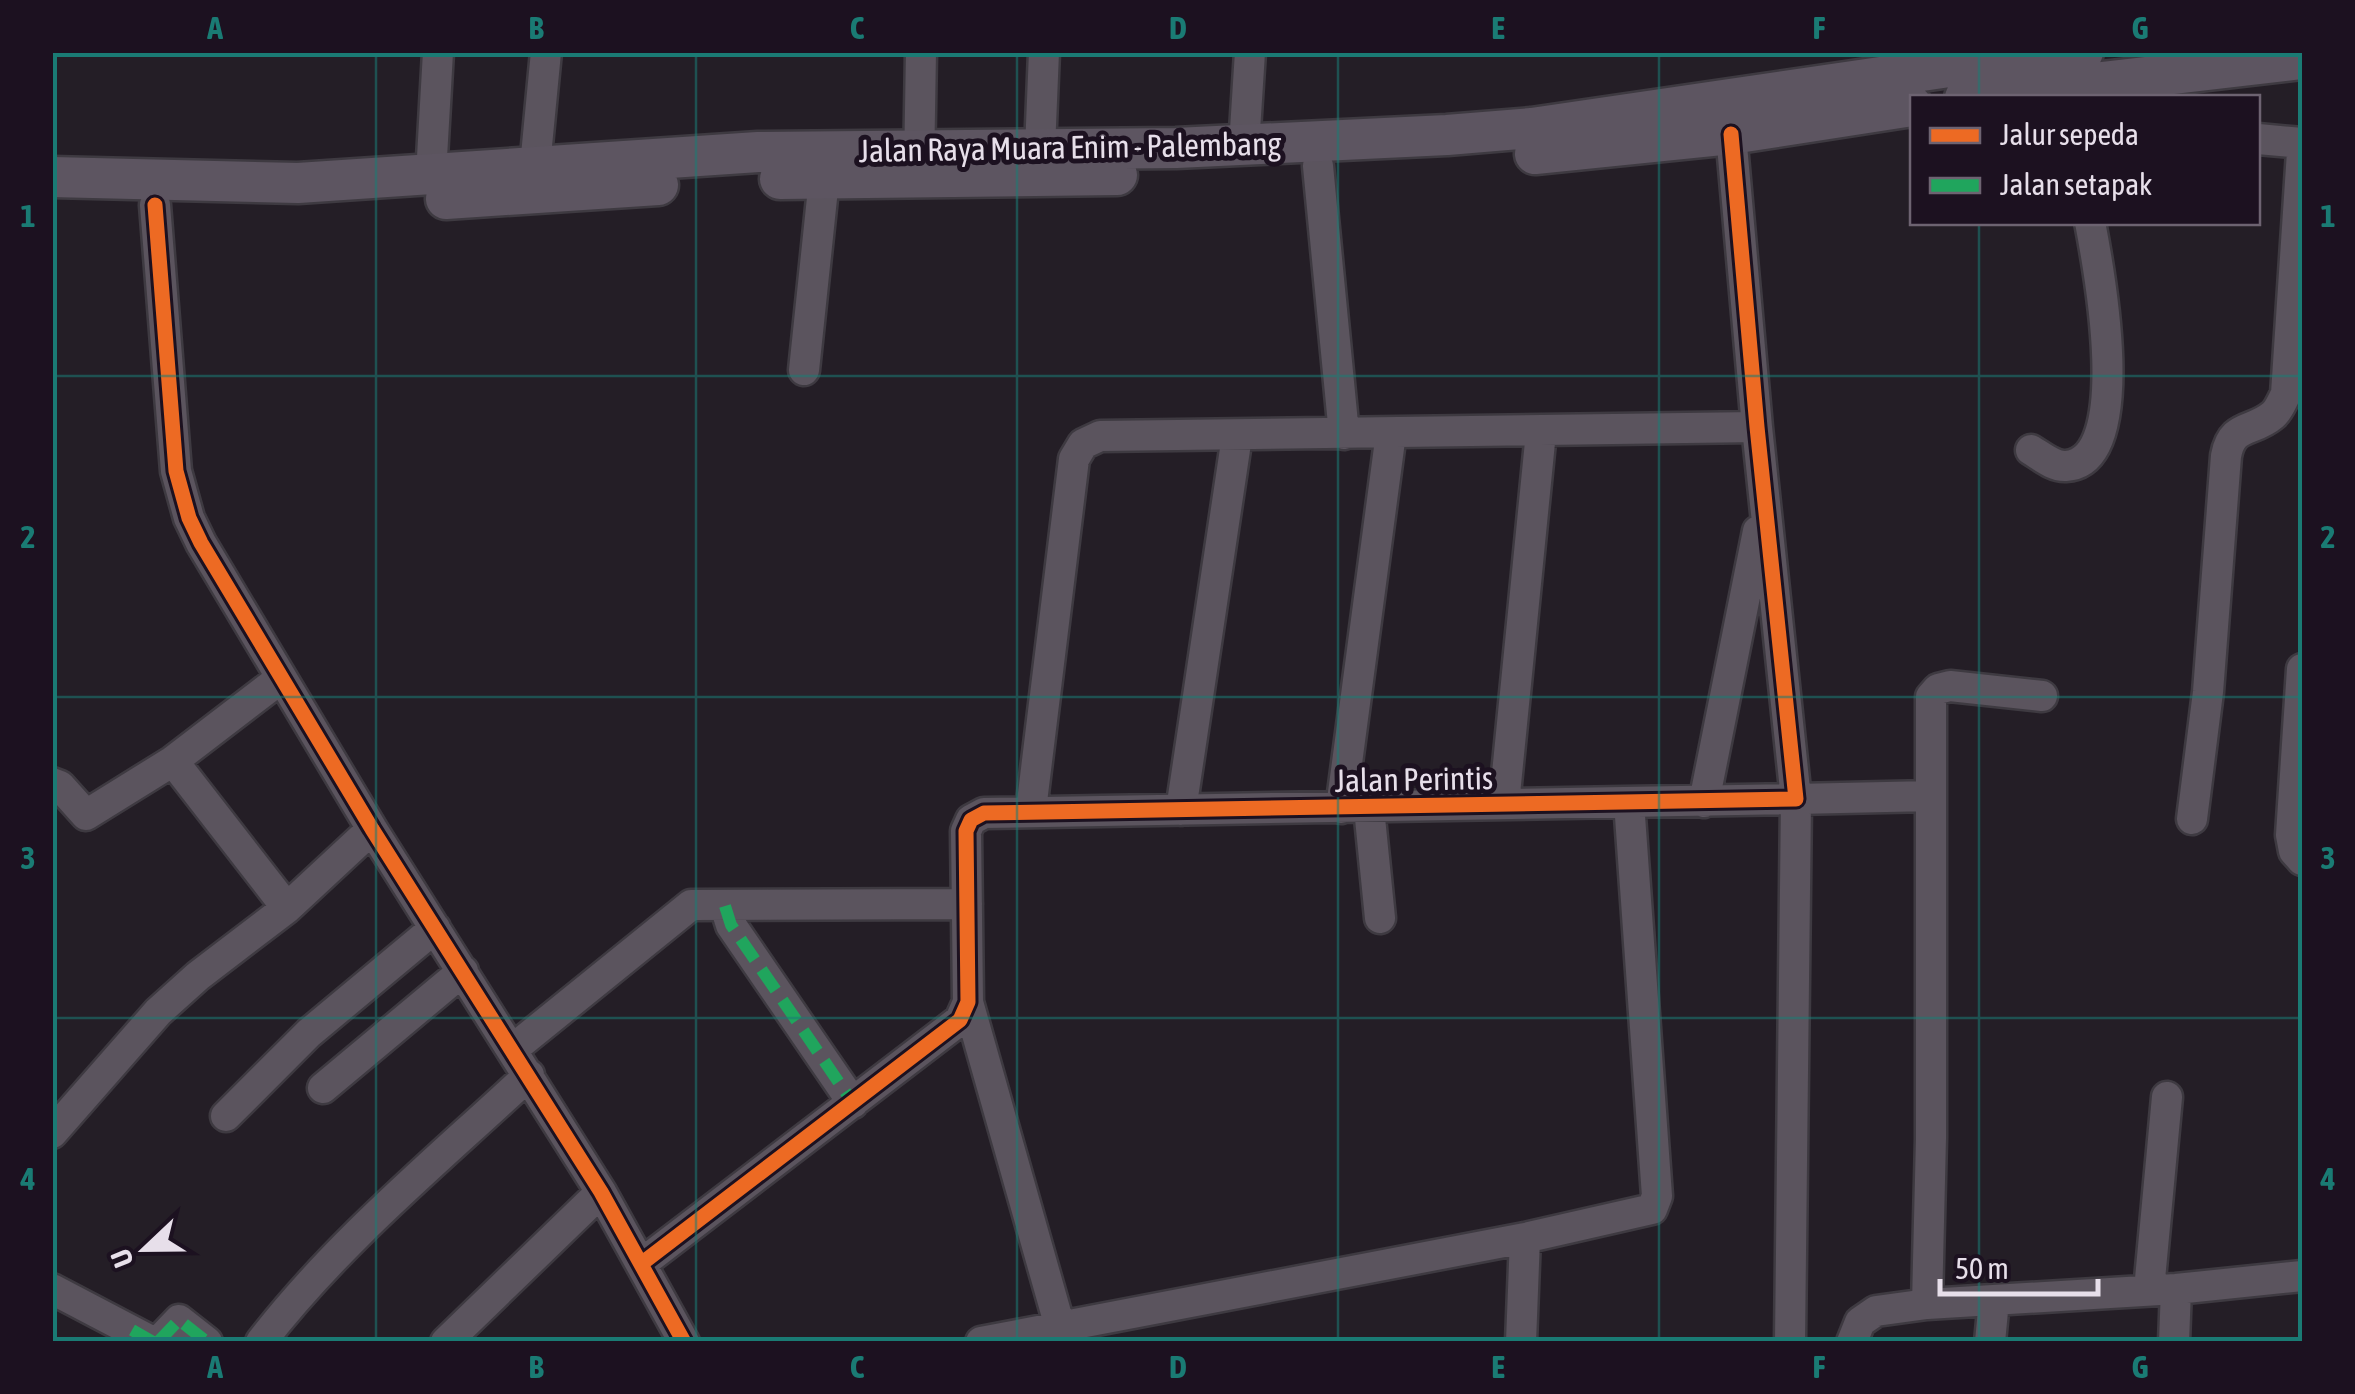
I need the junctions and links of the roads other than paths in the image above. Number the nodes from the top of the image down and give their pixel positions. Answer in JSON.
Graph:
{"nodes":[{"id":1,"x":438,"y":52,"type":"edge"},
{"id":2,"x":546,"y":52,"type":"edge"},
{"id":3,"x":921,"y":52,"type":"edge"},
{"id":4,"x":1044,"y":52,"type":"edge"},
{"id":5,"x":1250,"y":52,"type":"edge"},
{"id":6,"x":2302,"y":59,"type":"edge"},
{"id":7,"x":2074,"y":68,"type":"edge"},
{"id":8,"x":2195,"y":84,"type":"edge"},
{"id":9,"x":1976,"y":95,"type":"edge"},
{"id":10,"x":1910,"y":106,"type":"edge"},
{"id":11,"x":1782,"y":109,"type":"junction"},
{"id":12,"x":1731,"y":134,"type":"junction"},
{"id":13,"x":2260,"y":138,"type":"edge"},
{"id":14,"x":2302,"y":143,"type":"edge"},
{"id":15,"x":1244,"y":146,"type":"junction"},
{"id":16,"x":1040,"y":149,"type":"junction"},
{"id":17,"x":2302,"y":152,"type":"edge"},
{"id":18,"x":919,"y":164,"type":"junction"},
{"id":19,"x":535,"y":166,"type":"junction"},
{"id":20,"x":1318,"y":166,"type":"junction"},
{"id":21,"x":431,"y":175,"type":"junction"},
{"id":22,"x":52,"y":176,"type":"edge"},
{"id":23,"x":824,"y":179,"type":"junction"},
{"id":24,"x":52,"y":203,"type":"edge"},
{"id":25,"x":155,"y":205,"type":"junction"},
{"id":26,"x":2091,"y":225,"type":"edge"},
{"id":27,"x":804,"y":370,"type":"dead end"},
{"id":28,"x":1756,"y":427,"type":"junction"},
{"id":29,"x":1541,"y":432,"type":"junction"},
{"id":30,"x":1391,"y":433,"type":"junction"},
{"id":31,"x":1344,"y":434,"type":"junction"},
{"id":32,"x":1237,"y":436,"type":"junction"},
{"id":33,"x":2031,"y":450,"type":"dead end"},
{"id":34,"x":1764,"y":500,"type":"junction"},
{"id":35,"x":2302,"y":669,"type":"edge"},
{"id":36,"x":280,"y":679,"type":"junction"},
{"id":37,"x":2042,"y":696,"type":"dead end"},
{"id":38,"x":173,"y":761,"type":"junction"},
{"id":39,"x":52,"y":783,"type":"edge"},
{"id":40,"x":1930,"y":796,"type":"junction"},
{"id":41,"x":1796,"y":800,"type":"junction"},
{"id":42,"x":1629,"y":802,"type":"junction"},
{"id":43,"x":1704,"y":802,"type":"junction"},
{"id":44,"x":1504,"y":804,"type":"junction"},
{"id":45,"x":1355,"y":808,"type":"junction"},
{"id":46,"x":1032,"y":810,"type":"junction"},
{"id":47,"x":1181,"y":810,"type":"junction"},
{"id":48,"x":2192,"y":819,"type":"dead end"},
{"id":49,"x":372,"y":829,"type":"junction"},
{"id":50,"x":2302,"y":860,"type":"edge"},
{"id":51,"x":966,"y":904,"type":"junction"},
{"id":52,"x":725,"y":906,"type":"junction"},
{"id":53,"x":287,"y":908,"type":"junction"},
{"id":54,"x":1380,"y":918,"type":"dead end"},
{"id":55,"x":435,"y":928,"type":"junction"},
{"id":56,"x":463,"y":971,"type":"junction"},
{"id":57,"x":968,"y":1002,"type":"junction"},
{"id":58,"x":521,"y":1062,"type":"junction"},
{"id":59,"x":323,"y":1088,"type":"dead end"},
{"id":60,"x":2167,"y":1097,"type":"dead end"},
{"id":61,"x":853,"y":1102,"type":"junction"},
{"id":62,"x":226,"y":1116,"type":"dead end"},
{"id":63,"x":52,"y":1133,"type":"edge"},
{"id":64,"x":601,"y":1192,"type":"junction"},
{"id":65,"x":1525,"y":1238,"type":"junction"},
{"id":66,"x":640,"y":1264,"type":"junction"},
{"id":67,"x":2302,"y":1276,"type":"edge"},
{"id":68,"x":52,"y":1289,"type":"edge"},
{"id":69,"x":2163,"y":1290,"type":"junction"},
{"id":70,"x":1994,"y":1300,"type":"junction"},
{"id":71,"x":1928,"y":1304,"type":"junction"},
{"id":72,"x":1059,"y":1334,"type":"edge"},
{"id":73,"x":156,"y":1342,"type":"edge"},
{"id":74,"x":207,"y":1342,"type":"edge"},
{"id":75,"x":261,"y":1342,"type":"edge"},
{"id":76,"x":446,"y":1342,"type":"edge"},
{"id":77,"x":684,"y":1342,"type":"edge"},
{"id":78,"x":981,"y":1342,"type":"edge"},
{"id":79,"x":1521,"y":1342,"type":"edge"},
{"id":80,"x":1790,"y":1342,"type":"edge"},
{"id":81,"x":1852,"y":1342,"type":"edge"},
{"id":82,"x":1990,"y":1342,"type":"edge"},
{"id":83,"x":2174,"y":1342,"type":"edge"}],
"edges":[{"from":1,"to":21,"type":"street"},
{"from":2,"to":19,"type":"street"},
{"from":3,"to":18,"type":"street"},
{"from":4,"to":16,"type":"street"},
{"from":5,"to":15,"type":"street"},
{"from":6,"to":8,"type":"main road","name":"Jalan Raya Muara Enim - Palembang"},
{"from":7,"to":8,"type":"main road","name":"Jalan Raya Muara Enim - Palembang"},
{"from":7,"to":9,"type":"main road","name":"Jalan Raya Muara Enim - Palembang"},
{"from":7,"to":11,"type":"main road","name":"Jalan Raya Muara Enim - Palembang"},
{"from":10,"to":11,"type":"main road","name":"Jalan Raya Muara Enim - Palembang"},
{"from":11,"to":12,"type":"main road","name":"Jalan Raya Muara Enim - Palembang"},
{"from":11,"to":15,"type":"main road","name":"Jalan Raya Muara Enim - Palembang"},
{"from":12,"to":20,"type":"main road","name":"Jalan Raya Muara Enim - Palembang"},
{"from":12,"to":28,"type":"street"},
{"from":13,"to":14,"type":"street"},
{"from":15,"to":16,"type":"main road","name":"Jalan Raya Muara Enim - Palembang"},
{"from":16,"to":18,"type":"main road","name":"Jalan Raya Muara Enim - Palembang"},
{"from":17,"to":48,"type":"street"},
{"from":18,"to":19,"type":"main road","name":"Jalan Raya Muara Enim - Palembang"},
{"from":18,"to":20,"type":"main road","name":"Jalan Raya Muara Enim - Palembang"},
{"from":18,"to":23,"type":"main road","name":"Jalan Raya Muara Enim - Palembang"},
{"from":19,"to":21,"type":"main road","name":"Jalan Raya Muara Enim - Palembang"},
{"from":20,"to":31,"type":"street"},
{"from":21,"to":22,"type":"main road","name":"Jalan Raya Muara Enim - Palembang"},
{"from":23,"to":25,"type":"main road","name":"Jalan Raya Muara Enim - Palembang"},
{"from":23,"to":27,"type":"street"},
{"from":24,"to":25,"type":"main road","name":"Jalan Raya Muara Enim - Palembang"},
{"from":25,"to":36,"type":"street"},
{"from":26,"to":33,"type":"street"},
{"from":28,"to":29,"type":"street"},
{"from":28,"to":34,"type":"street"},
{"from":29,"to":30,"type":"street"},
{"from":29,"to":44,"type":"street"},
{"from":30,"to":31,"type":"street"},
{"from":30,"to":45,"type":"street"},
{"from":31,"to":32,"type":"street"},
{"from":32,"to":46,"type":"street"},
{"from":32,"to":47,"type":"street"},
{"from":34,"to":41,"type":"street"},
{"from":34,"to":43,"type":"street"},
{"from":35,"to":50,"type":"street"},
{"from":36,"to":38,"type":"street"},
{"from":36,"to":49,"type":"street"},
{"from":37,"to":40,"type":"street"},
{"from":38,"to":39,"type":"street"},
{"from":38,"to":53,"type":"street"},
{"from":40,"to":41,"type":"street","name":"Jalan Perintis"},
{"from":40,"to":71,"type":"street"},
{"from":41,"to":43,"type":"street","name":"Jalan Perintis"},
{"from":41,"to":80,"type":"street"},
{"from":42,"to":43,"type":"street","name":"Jalan Perintis"},
{"from":42,"to":44,"type":"street","name":"Jalan Perintis"},
{"from":42,"to":65,"type":"street"},
{"from":44,"to":45,"type":"street","name":"Jalan Perintis"},
{"from":45,"to":47,"type":"street","name":"Jalan Perintis"},
{"from":45,"to":54,"type":"street"},
{"from":46,"to":47,"type":"street","name":"Jalan Perintis"},
{"from":46,"to":51,"type":"street","name":"Jalan Perintis"},
{"from":49,"to":53,"type":"street"},
{"from":49,"to":55,"type":"street"},
{"from":51,"to":52,"type":"street"},
{"from":51,"to":57,"type":"street","name":"Jalan Perintis"},
{"from":52,"to":58,"type":"street"},
{"from":52,"to":61,"type":"street"},
{"from":53,"to":63,"type":"street"},
{"from":55,"to":56,"type":"street"},
{"from":55,"to":62,"type":"street"},
{"from":56,"to":58,"type":"street"},
{"from":56,"to":59,"type":"street"},
{"from":57,"to":61,"type":"street"},
{"from":57,"to":72,"type":"street","name":"Jalan Perintis"},
{"from":58,"to":64,"type":"street"},
{"from":58,"to":75,"type":"street"},
{"from":60,"to":69,"type":"street"},
{"from":61,"to":66,"type":"street"},
{"from":64,"to":66,"type":"street"},
{"from":64,"to":76,"type":"street"},
{"from":65,"to":72,"type":"street"},
{"from":65,"to":79,"type":"street"},
{"from":66,"to":77,"type":"street"},
{"from":67,"to":69,"type":"street"},
{"from":68,"to":73,"type":"street"},
{"from":69,"to":70,"type":"street"},
{"from":69,"to":83,"type":"street"},
{"from":70,"to":71,"type":"street"},
{"from":70,"to":82,"type":"street"},
{"from":71,"to":81,"type":"street"},
{"from":72,"to":78,"type":"street"},
{"from":73,"to":74,"type":"street"}]}
